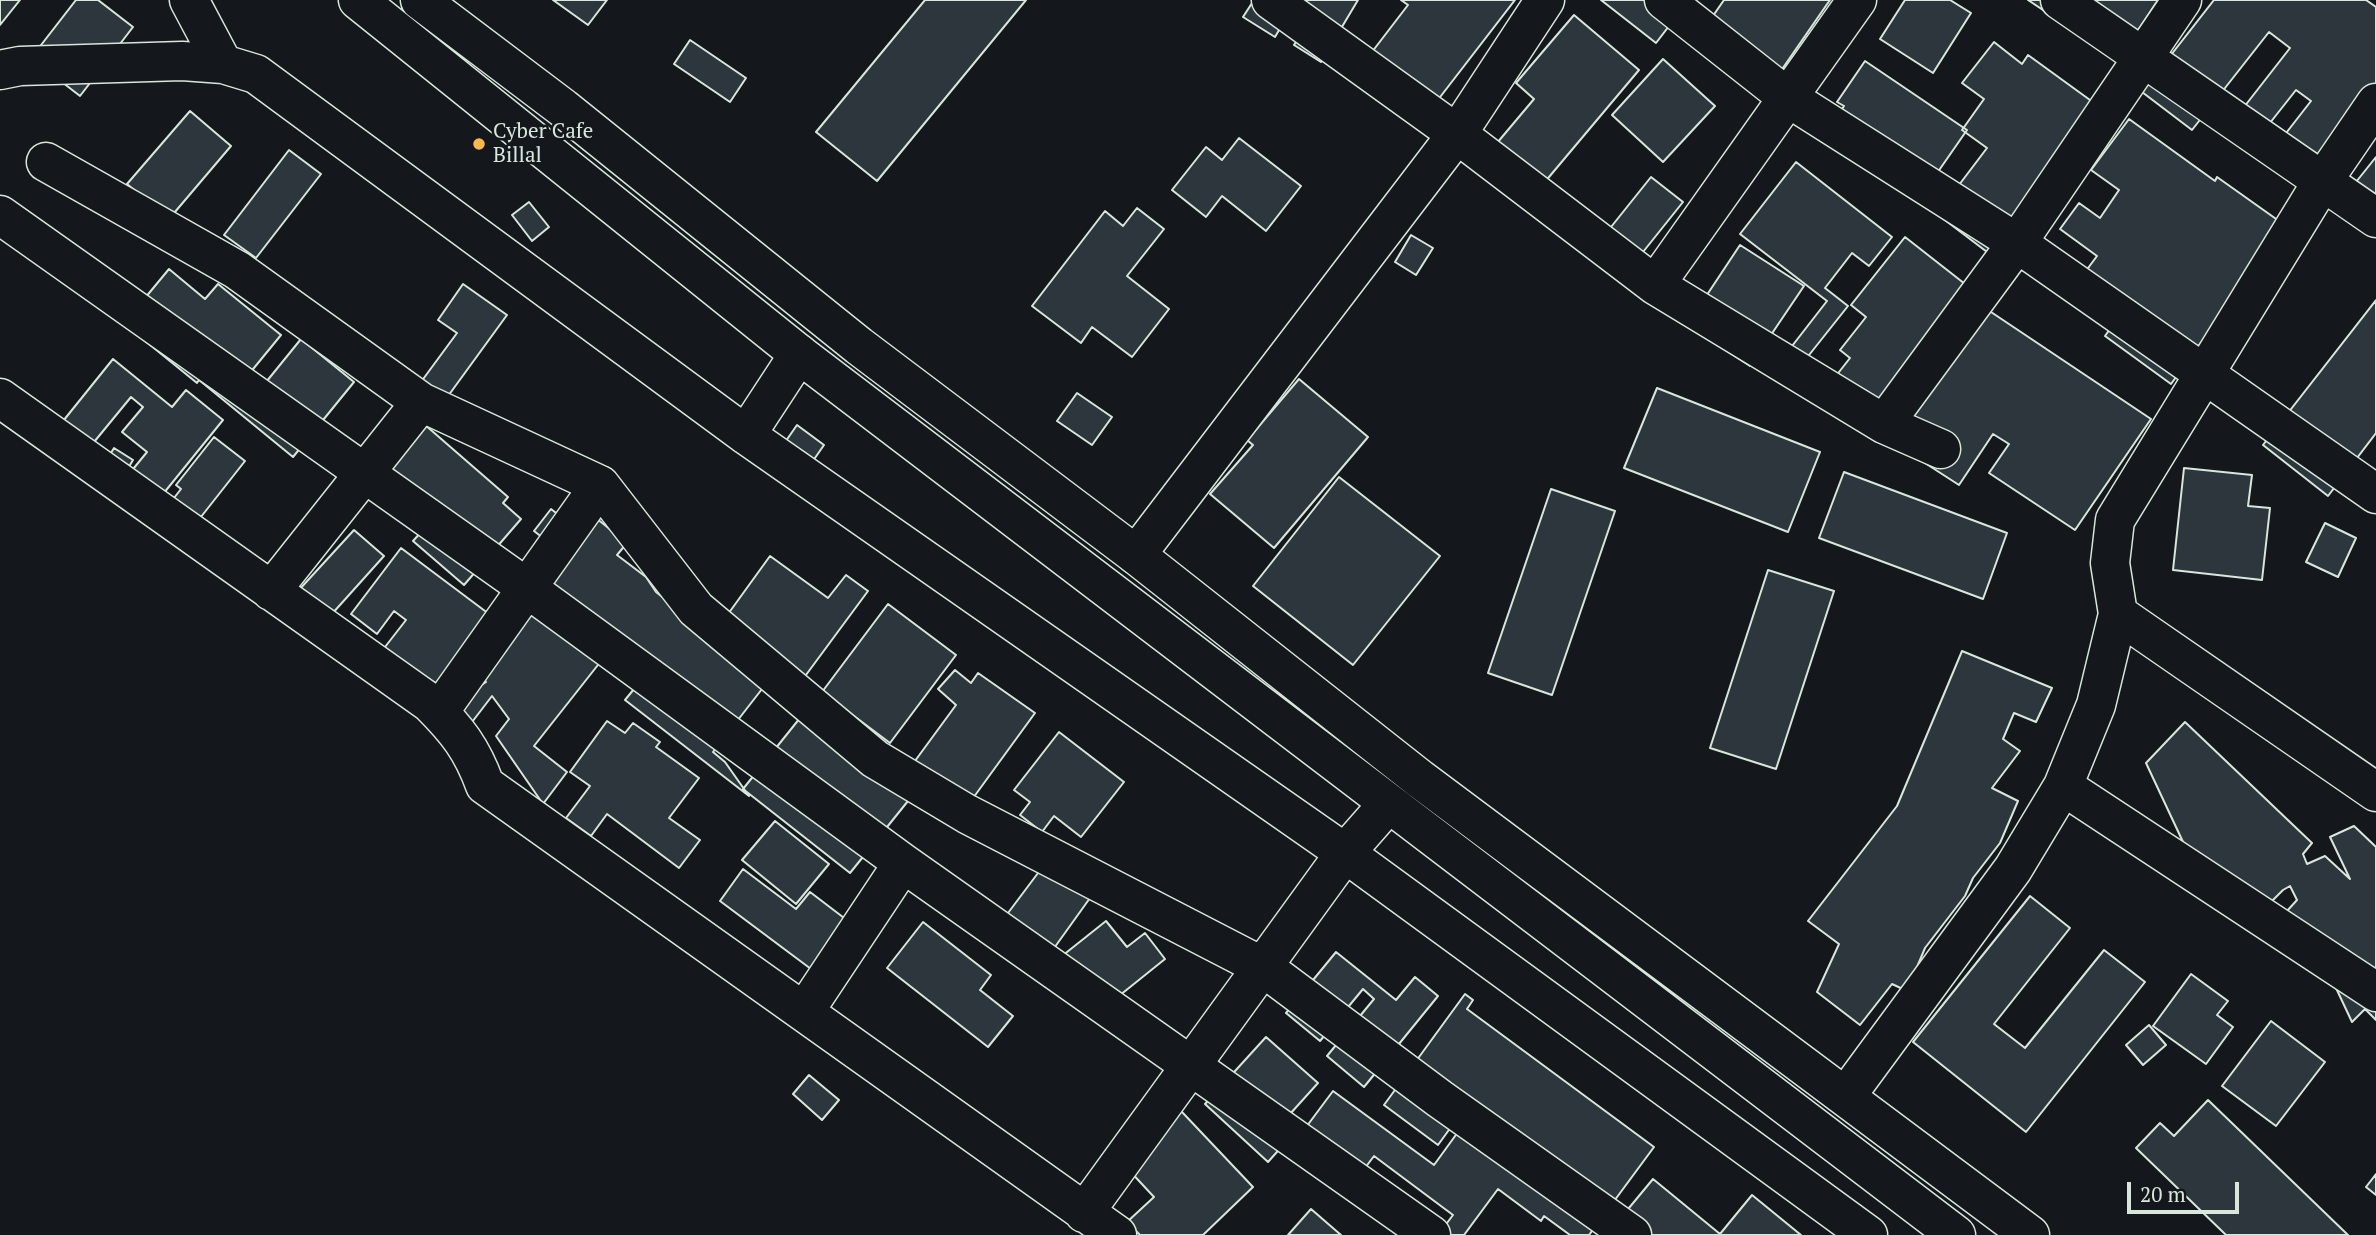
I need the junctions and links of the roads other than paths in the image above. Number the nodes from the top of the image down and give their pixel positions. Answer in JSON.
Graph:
{"nodes":[{"id":1,"x":189,"y":0,"type":"edge"},
{"id":2,"x":358,"y":0,"type":"edge"},
{"id":3,"x":420,"y":0,"type":"edge"},
{"id":4,"x":1271,"y":0,"type":"edge"},
{"id":5,"x":1545,"y":0,"type":"edge"},
{"id":6,"x":1664,"y":0,"type":"edge"},
{"id":7,"x":1857,"y":0,"type":"edge"},
{"id":8,"x":2060,"y":0,"type":"edge"},
{"id":9,"x":2182,"y":0,"type":"edge"},
{"id":10,"x":2145,"y":57,"type":"junction"},
{"id":11,"x":223,"y":64,"type":"junction"},
{"id":12,"x":0,"y":70,"type":"edge"},
{"id":13,"x":1787,"y":97,"type":"junction"},
{"id":14,"x":2376,"y":103,"type":"edge"},
{"id":15,"x":1457,"y":134,"type":"junction"},
{"id":16,"x":46,"y":162,"type":"dead end"},
{"id":17,"x":2322,"y":182,"type":"junction"},
{"id":18,"x":0,"y":215,"type":"edge"},
{"id":19,"x":2376,"y":218,"type":"edge"},
{"id":20,"x":2017,"y":243,"type":"junction"},
{"id":21,"x":1655,"y":285,"type":"junction"},
{"id":22,"x":799,"y":354,"type":"junction"},
{"id":23,"x":2205,"y":375,"type":"junction"},
{"id":24,"x":0,"y":398,"type":"edge"},
{"id":25,"x":421,"y":402,"type":"junction"},
{"id":26,"x":1884,"y":425,"type":"junction"},
{"id":27,"x":746,"y":435,"type":"junction"},
{"id":28,"x":1941,"y":449,"type":"dead end"},
{"id":29,"x":364,"y":472,"type":"junction"},
{"id":30,"x":600,"y":485,"type":"junction"},
{"id":31,"x":2376,"y":494,"type":"edge"},
{"id":32,"x":1136,"y":555,"type":"junction"},
{"id":33,"x":526,"y":587,"type":"junction"},
{"id":34,"x":271,"y":591,"type":"junction"},
{"id":35,"x":2118,"y":614,"type":"junction"},
{"id":36,"x":439,"y":712,"type":"junction"},
{"id":37,"x":2063,"y":786,"type":"junction"},
{"id":38,"x":2376,"y":792,"type":"edge"},
{"id":39,"x":1388,"y":804,"type":"junction"},
{"id":40,"x":1345,"y":853,"type":"junction"},
{"id":41,"x":903,"y":863,"type":"junction"},
{"id":42,"x":1263,"y":967,"type":"junction"},
{"id":43,"x":2376,"y":992,"type":"edge"},
{"id":44,"x":804,"y":1012,"type":"junction"},
{"id":45,"x":1191,"y":1066,"type":"junction"},
{"id":46,"x":1846,"y":1096,"type":"junction"},
{"id":47,"x":1084,"y":1213,"type":"junction"},
{"id":48,"x":1117,"y":1235,"type":"edge"},
{"id":49,"x":1431,"y":1235,"type":"edge"},
{"id":50,"x":1632,"y":1235,"type":"edge"},
{"id":51,"x":1868,"y":1235,"type":"edge"},
{"id":52,"x":1956,"y":1235,"type":"edge"},
{"id":53,"x":2031,"y":1235,"type":"edge"}],
"edges":[{"from":1,"to":11,"type":"street"},
{"from":2,"to":22,"type":"street"},
{"from":3,"to":32,"type":"street"},
{"from":4,"to":15,"type":"street"},
{"from":5,"to":15,"type":"street"},
{"from":6,"to":13,"type":"street"},
{"from":7,"to":13,"type":"street"},
{"from":8,"to":10,"type":"street"},
{"from":9,"to":10,"type":"street"},
{"from":10,"to":17,"type":"street"},
{"from":10,"to":20,"type":"street"},
{"from":11,"to":12,"type":"street"},
{"from":11,"to":27,"type":"street"},
{"from":13,"to":20,"type":"street"},
{"from":13,"to":21,"type":"street"},
{"from":14,"to":17,"type":"street"},
{"from":15,"to":21,"type":"street"},
{"from":15,"to":32,"type":"street"},
{"from":16,"to":25,"type":"street"},
{"from":17,"to":19,"type":"street"},
{"from":17,"to":23,"type":"street"},
{"from":18,"to":29,"type":"street"},
{"from":20,"to":23,"type":"street"},
{"from":20,"to":26,"type":"street"},
{"from":21,"to":26,"type":"street"},
{"from":22,"to":27,"type":"street"},
{"from":22,"to":39,"type":"street"},
{"from":23,"to":31,"type":"street"},
{"from":23,"to":35,"type":"street"},
{"from":24,"to":34,"type":"street"},
{"from":25,"to":29,"type":"street"},
{"from":25,"to":30,"type":"street"},
{"from":26,"to":28,"type":"street"},
{"from":27,"to":40,"type":"street"},
{"from":29,"to":33,"type":"street"},
{"from":29,"to":34,"type":"street"},
{"from":30,"to":33,"type":"street"},
{"from":30,"to":42,"type":"street"},
{"from":32,"to":46,"type":"street"},
{"from":33,"to":36,"type":"street"},
{"from":33,"to":41,"type":"street"},
{"from":34,"to":36,"type":"street"},
{"from":35,"to":37,"type":"street"},
{"from":35,"to":38,"type":"street"},
{"from":36,"to":44,"type":"street"},
{"from":37,"to":43,"type":"street"},
{"from":37,"to":46,"type":"street"},
{"from":39,"to":40,"type":"street"},
{"from":39,"to":52,"type":"street"},
{"from":40,"to":42,"type":"street"},
{"from":40,"to":51,"type":"street"},
{"from":41,"to":44,"type":"street"},
{"from":41,"to":45,"type":"street"},
{"from":42,"to":45,"type":"street"},
{"from":42,"to":50,"type":"street"},
{"from":44,"to":47,"type":"street"},
{"from":45,"to":47,"type":"street"},
{"from":45,"to":49,"type":"street"},
{"from":46,"to":53,"type":"street"},
{"from":47,"to":48,"type":"street"}]}
